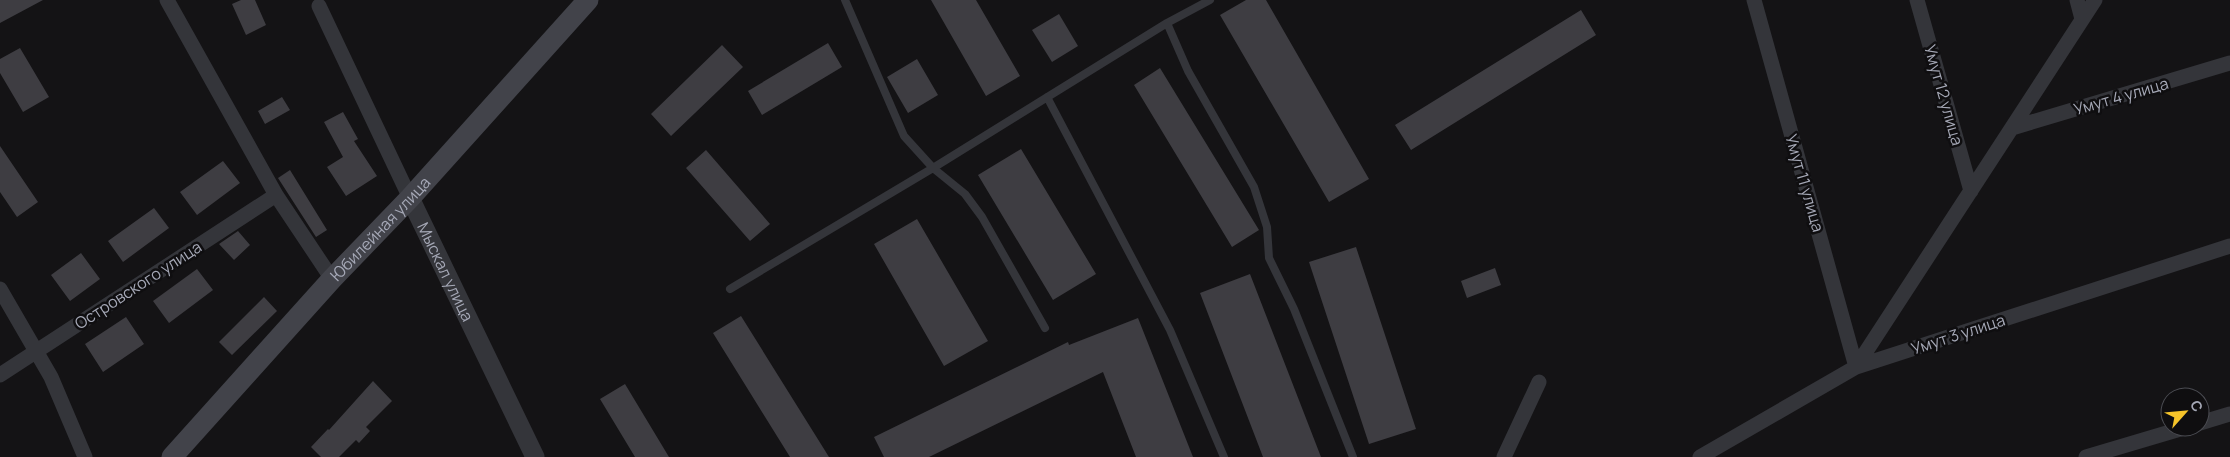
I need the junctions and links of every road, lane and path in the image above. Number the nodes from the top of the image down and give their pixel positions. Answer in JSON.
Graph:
{"nodes":[{"id":1,"x":166,"y":0,"type":"edge"},
{"id":2,"x":588,"y":0,"type":"edge"},
{"id":3,"x":844,"y":0,"type":"edge"},
{"id":4,"x":1210,"y":0,"type":"edge"},
{"id":5,"x":1754,"y":0,"type":"edge"},
{"id":6,"x":1917,"y":0,"type":"edge"},
{"id":7,"x":2077,"y":0,"type":"edge"},
{"id":8,"x":2095,"y":0,"type":"edge"},
{"id":9,"x":319,"y":6,"type":"dead end"},
{"id":10,"x":2082,"y":19,"type":"junction"},
{"id":11,"x":1167,"y":24,"type":"junction"},
{"id":12,"x":2230,"y":63,"type":"edge"},
{"id":13,"x":1047,"y":96,"type":"junction"},
{"id":14,"x":2012,"y":128,"type":"junction"},
{"id":15,"x":933,"y":168,"type":"junction"},
{"id":16,"x":1971,"y":190,"type":"junction"},
{"id":17,"x":276,"y":195,"type":"junction"},
{"id":18,"x":410,"y":198,"type":"junction"},
{"id":19,"x":2230,"y":246,"type":"edge"},
{"id":20,"x":332,"y":279,"type":"junction"},
{"id":21,"x":0,"y":289,"type":"edge"},
{"id":22,"x":730,"y":289,"type":"dead end"},
{"id":23,"x":1045,"y":328,"type":"dead end"},
{"id":24,"x":36,"y":351,"type":"junction"},
{"id":25,"x":1856,"y":367,"type":"junction"},
{"id":26,"x":0,"y":375,"type":"edge"},
{"id":27,"x":1539,"y":382,"type":"dead end"},
{"id":28,"x":2230,"y":414,"type":"edge"},
{"id":29,"x":2210,"y":420,"type":"edge"},
{"id":30,"x":2160,"y":435,"type":"edge"},
{"id":31,"x":85,"y":457,"type":"edge"},
{"id":32,"x":172,"y":457,"type":"edge"},
{"id":33,"x":535,"y":457,"type":"edge"},
{"id":34,"x":1224,"y":457,"type":"edge"},
{"id":35,"x":1353,"y":457,"type":"edge"},
{"id":36,"x":1504,"y":457,"type":"edge"},
{"id":37,"x":1700,"y":457,"type":"edge"},
{"id":38,"x":2086,"y":457,"type":"edge"}],
"edges":[{"from":1,"to":17,"type":"street"},
{"from":2,"to":18,"type":"main road","name":"Юбилейная улица"},
{"from":3,"to":15,"type":"lane"},
{"from":4,"to":11,"type":"lane"},
{"from":5,"to":25,"type":"street","name":"Умут 11 улица"},
{"from":6,"to":16,"type":"street","name":"Умут 12 улица"},
{"from":7,"to":10,"type":"street"},
{"from":8,"to":10,"type":"street"},
{"from":9,"to":18,"type":"street","name":"Мыскал улица"},
{"from":10,"to":14,"type":"street"},
{"from":11,"to":13,"type":"lane"},
{"from":11,"to":35,"type":"lane"},
{"from":12,"to":14,"type":"street","name":"Умут 4 улица"},
{"from":13,"to":15,"type":"lane"},
{"from":13,"to":34,"type":"lane"},
{"from":14,"to":16,"type":"street"},
{"from":15,"to":22,"type":"lane"},
{"from":15,"to":23,"type":"lane"},
{"from":16,"to":25,"type":"street"},
{"from":17,"to":20,"type":"street"},
{"from":17,"to":24,"type":"street","name":"Островского улица"},
{"from":18,"to":20,"type":"main road","name":"Юбилейная улица"},
{"from":18,"to":33,"type":"street","name":"Мыскал улица"},
{"from":19,"to":25,"type":"street","name":"Умут 3 улица"},
{"from":20,"to":32,"type":"main road","name":"Юбилейная улица"},
{"from":21,"to":24,"type":"street"},
{"from":24,"to":26,"type":"street","name":"Островского улица"},
{"from":24,"to":31,"type":"street"},
{"from":25,"to":37,"type":"street","name":"Умут 3 улица"},
{"from":27,"to":36,"type":"street"},
{"from":28,"to":29,"type":"street"},
{"from":30,"to":38,"type":"street"}]}
